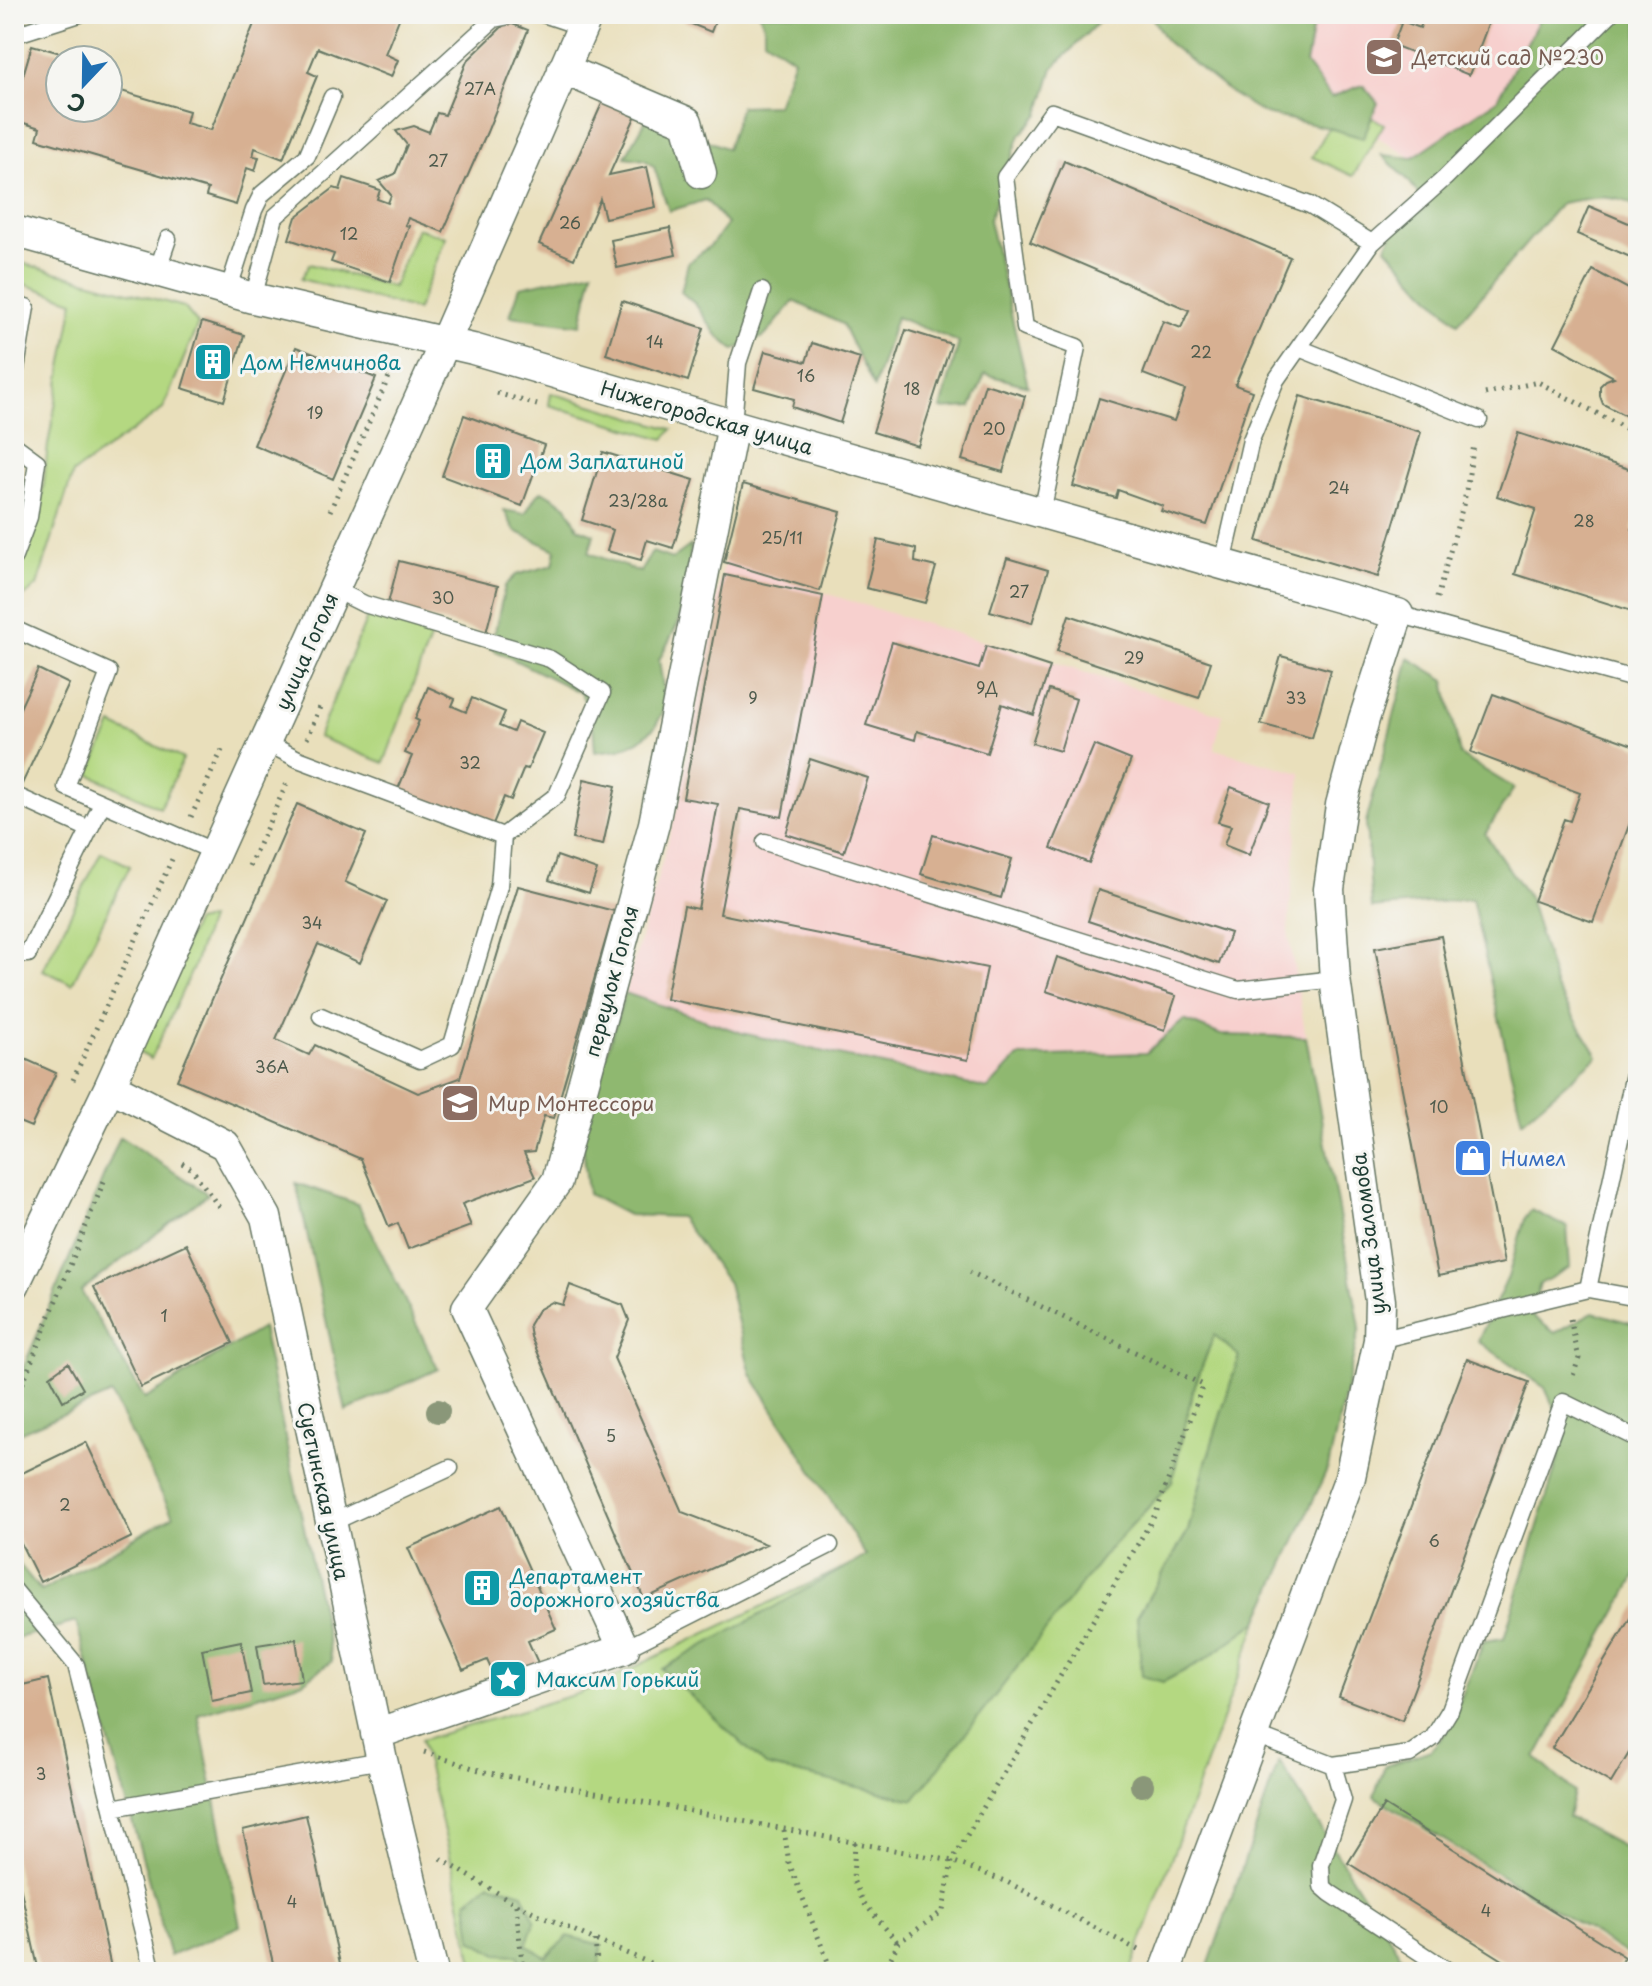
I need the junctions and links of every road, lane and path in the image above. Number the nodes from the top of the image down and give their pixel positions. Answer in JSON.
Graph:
{"nodes":[{"id":1,"x":80,"y":14,"type":"edge"},
{"id":2,"x":519,"y":14,"type":"edge"},
{"id":3,"x":543,"y":14,"type":"edge"},
{"id":4,"x":1610,"y":14,"type":"edge"},
{"id":5,"x":585,"y":20,"type":"edge"},
{"id":6,"x":14,"y":35,"type":"edge"},
{"id":7,"x":563,"y":69,"type":"junction"},
{"id":8,"x":332,"y":97,"type":"dead end"},
{"id":9,"x":701,"y":173,"type":"dead end"},
{"id":10,"x":14,"y":231,"type":"edge"},
{"id":11,"x":168,"y":239,"type":"dead end"},
{"id":12,"x":1372,"y":243,"type":"junction"},
{"id":13,"x":157,"y":271,"type":"junction"},
{"id":14,"x":762,"y":291,"type":"dead end"},
{"id":15,"x":240,"y":294,"type":"junction"},
{"id":16,"x":26,"y":307,"type":"dead end"},
{"id":17,"x":445,"y":342,"type":"junction"},
{"id":18,"x":1299,"y":348,"type":"junction"},
{"id":19,"x":397,"y":357,"type":"dead end"},
{"id":20,"x":14,"y":381,"type":"edge"},
{"id":21,"x":1439,"y":404,"type":"junction"},
{"id":22,"x":1479,"y":420,"type":"joint"},
{"id":23,"x":733,"y":425,"type":"junction"},
{"id":24,"x":1638,"y":435,"type":"edge"},
{"id":25,"x":14,"y":445,"type":"edge"},
{"id":26,"x":1042,"y":512,"type":"junction"},
{"id":27,"x":327,"y":516,"type":"dead end"},
{"id":28,"x":14,"y":557,"type":"edge"},
{"id":29,"x":1223,"y":563,"type":"junction"},
{"id":30,"x":334,"y":589,"type":"junction"},
{"id":31,"x":1398,"y":614,"type":"junction"},
{"id":32,"x":1431,"y":622,"type":"junction"},
{"id":33,"x":14,"y":629,"type":"edge"},
{"id":34,"x":1638,"y":680,"type":"edge"},
{"id":35,"x":226,"y":742,"type":"dead end"},
{"id":36,"x":265,"y":742,"type":"junction"},
{"id":37,"x":14,"y":795,"type":"edge"},
{"id":38,"x":102,"y":804,"type":"junction"},
{"id":39,"x":89,"y":829,"type":"junction"},
{"id":40,"x":503,"y":836,"type":"junction"},
{"id":41,"x":181,"y":837,"type":"junction"},
{"id":42,"x":765,"y":842,"type":"dead end"},
{"id":43,"x":215,"y":852,"type":"junction"},
{"id":44,"x":14,"y":954,"type":"edge"},
{"id":45,"x":1335,"y":979,"type":"junction"},
{"id":46,"x":321,"y":1016,"type":"dead end"},
{"id":47,"x":1638,"y":1055,"type":"edge"},
{"id":48,"x":110,"y":1086,"type":"junction"},
{"id":49,"x":69,"y":1090,"type":"dead end"},
{"id":50,"x":178,"y":1161,"type":"dead end"},
{"id":51,"x":108,"y":1173,"type":"dead end"},
{"id":52,"x":227,"y":1219,"type":"dead end"},
{"id":53,"x":970,"y":1272,"type":"dead end"},
{"id":54,"x":14,"y":1285,"type":"edge"},
{"id":55,"x":1588,"y":1289,"type":"junction"},
{"id":56,"x":1564,"y":1295,"type":"junction"},
{"id":57,"x":1638,"y":1298,"type":"edge"},
{"id":58,"x":1379,"y":1340,"type":"junction"},
{"id":59,"x":14,"y":1397,"type":"edge"},
{"id":60,"x":1563,"y":1402,"type":"junction"},
{"id":61,"x":1638,"y":1439,"type":"edge"},
{"id":62,"x":450,"y":1468,"type":"dead end"},
{"id":63,"x":331,"y":1523,"type":"junction"},
{"id":64,"x":830,"y":1545,"type":"dead end"},
{"id":65,"x":14,"y":1590,"type":"edge"},
{"id":66,"x":624,"y":1649,"type":"junction"},
{"id":67,"x":1255,"y":1735,"type":"junction"},
{"id":68,"x":379,"y":1747,"type":"junction"},
{"id":69,"x":412,"y":1749,"type":"dead end"},
{"id":70,"x":1333,"y":1765,"type":"junction"},
{"id":71,"x":112,"y":1808,"type":"junction"},
{"id":72,"x":784,"y":1829,"type":"junction"},
{"id":73,"x":855,"y":1842,"type":"junction"},
{"id":74,"x":441,"y":1859,"type":"dead end"},
{"id":75,"x":952,"y":1861,"type":"junction"},
{"id":76,"x":516,"y":1904,"type":"junction"},
{"id":77,"x":595,"y":1940,"type":"junction"},
{"id":78,"x":898,"y":1943,"type":"junction"},
{"id":79,"x":1166,"y":1968,"type":"edge"},
{"id":80,"x":153,"y":1972,"type":"edge"},
{"id":81,"x":433,"y":1972,"type":"edge"},
{"id":82,"x":523,"y":1972,"type":"edge"},
{"id":83,"x":598,"y":1972,"type":"edge"},
{"id":84,"x":666,"y":1972,"type":"edge"},
{"id":85,"x":832,"y":1972,"type":"edge"},
{"id":86,"x":884,"y":1972,"type":"edge"},
{"id":87,"x":1450,"y":1972,"type":"edge"}],
"edges":[{"from":1,"to":6,"type":"lane"},
{"from":2,"to":15,"type":"lane"},
{"from":3,"to":5,"type":"lane"},
{"from":4,"to":12,"type":"lane"},
{"from":5,"to":7,"type":"street","name":"улица Гоголя"},
{"from":7,"to":9,"type":"street"},
{"from":7,"to":17,"type":"street","name":"улица Гоголя"},
{"from":8,"to":15,"type":"lane"},
{"from":10,"to":13,"type":"street","name":"Нижегородская улица"},
{"from":11,"to":13,"type":"lane"},
{"from":12,"to":18,"type":"lane"},
{"from":12,"to":26,"type":"lane"},
{"from":13,"to":15,"type":"street","name":"Нижегородская улица"},
{"from":14,"to":23,"type":"lane"},
{"from":15,"to":17,"type":"street","name":"Нижегородская улица"},
{"from":16,"to":20,"type":"lane"},
{"from":17,"to":23,"type":"street","name":"Нижегородская улица"},
{"from":17,"to":30,"type":"street","name":"улица Гоголя"},
{"from":18,"to":21,"type":"lane"},
{"from":18,"to":29,"type":"lane"},
{"from":19,"to":27,"type":"path"},
{"from":21,"to":22,"type":"lane"},
{"from":21,"to":24,"type":"path"},
{"from":22,"to":32,"type":"path"},
{"from":23,"to":26,"type":"street","name":"Нижегородская улица"},
{"from":23,"to":66,"type":"street","name":"переулок Гоголя"},
{"from":25,"to":28,"type":"lane"},
{"from":26,"to":29,"type":"street","name":"Нижегородская улица"},
{"from":29,"to":31,"type":"street","name":"Нижегородская улица"},
{"from":30,"to":36,"type":"street","name":"улица Гоголя"},
{"from":30,"to":40,"type":"lane"},
{"from":31,"to":32,"type":"lane"},
{"from":31,"to":45,"type":"street","name":"улица Заломова"},
{"from":32,"to":34,"type":"lane"},
{"from":33,"to":38,"type":"lane"},
{"from":35,"to":41,"type":"path"},
{"from":36,"to":40,"type":"lane"},
{"from":36,"to":43,"type":"street","name":"улица Гоголя"},
{"from":37,"to":39,"type":"lane"},
{"from":38,"to":39,"type":"lane"},
{"from":38,"to":41,"type":"lane"},
{"from":39,"to":44,"type":"lane"},
{"from":40,"to":46,"type":"lane"},
{"from":41,"to":43,"type":"lane"},
{"from":41,"to":49,"type":"path"},
{"from":42,"to":45,"type":"lane"},
{"from":43,"to":48,"type":"street","name":"улица Гоголя"},
{"from":45,"to":58,"type":"street","name":"улица Заломова"},
{"from":47,"to":55,"type":"lane"},
{"from":48,"to":54,"type":"street","name":"улица Гоголя"},
{"from":48,"to":63,"type":"street","name":"Суетинская улица"},
{"from":50,"to":52,"type":"path"},
{"from":51,"to":59,"type":"path"},
{"from":53,"to":75,"type":"path"},
{"from":55,"to":56,"type":"lane"},
{"from":55,"to":57,"type":"lane"},
{"from":56,"to":58,"type":"lane"},
{"from":56,"to":60,"type":"path"},
{"from":58,"to":67,"type":"street","name":"улица Заломова"},
{"from":60,"to":61,"type":"lane"},
{"from":60,"to":70,"type":"lane"},
{"from":62,"to":63,"type":"lane"},
{"from":63,"to":68,"type":"street","name":"Суетинская улица"},
{"from":64,"to":66,"type":"lane"},
{"from":65,"to":71,"type":"lane"},
{"from":66,"to":68,"type":"street"},
{"from":67,"to":70,"type":"lane"},
{"from":67,"to":79,"type":"street","name":"улица Заломова"},
{"from":68,"to":71,"type":"lane"},
{"from":68,"to":81,"type":"street","name":"Суетинская улица"},
{"from":69,"to":72,"type":"path"},
{"from":70,"to":87,"type":"lane"},
{"from":71,"to":80,"type":"lane"},
{"from":72,"to":73,"type":"path"},
{"from":72,"to":85,"type":"path"},
{"from":73,"to":75,"type":"path"},
{"from":73,"to":78,"type":"path"},
{"from":74,"to":76,"type":"path"},
{"from":75,"to":78,"type":"path"},
{"from":75,"to":79,"type":"path"},
{"from":76,"to":77,"type":"path"},
{"from":76,"to":82,"type":"path"},
{"from":77,"to":83,"type":"path"},
{"from":77,"to":84,"type":"path"},
{"from":78,"to":86,"type":"path"}]}
